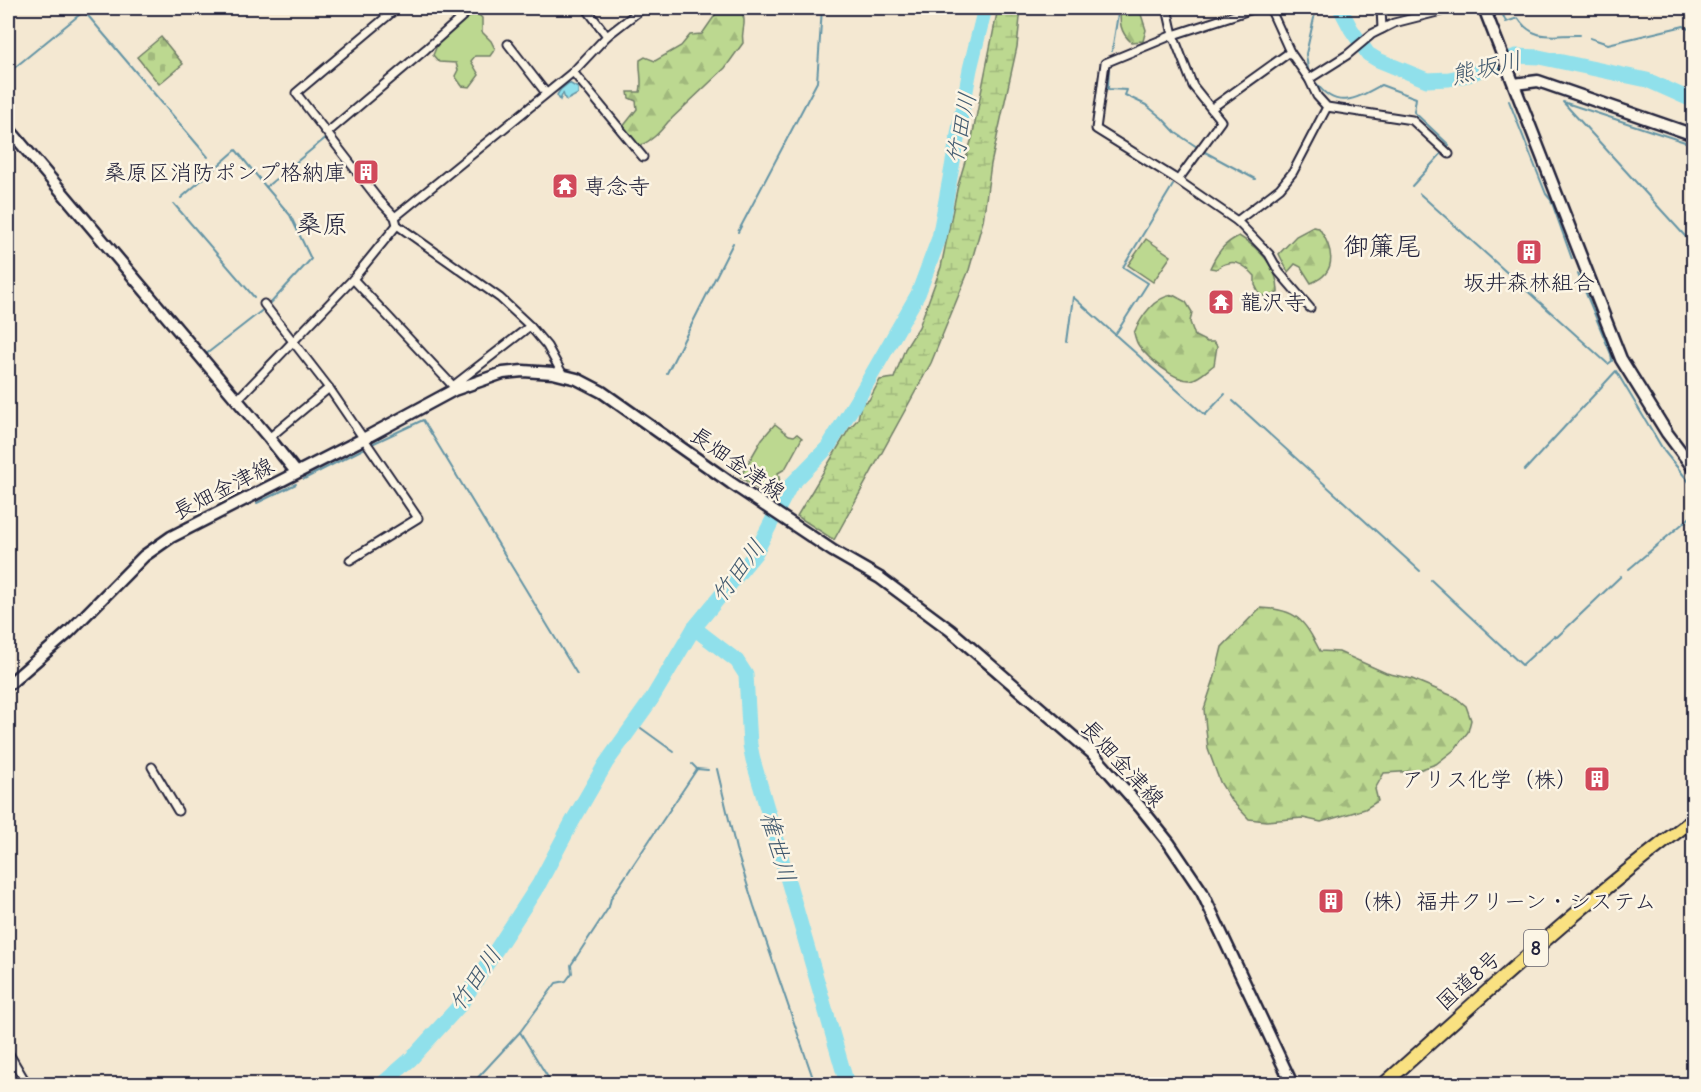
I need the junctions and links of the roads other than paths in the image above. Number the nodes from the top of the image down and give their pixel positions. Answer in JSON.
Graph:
{"nodes":[{"id":1,"x":397,"y":8,"type":"edge"},
{"id":2,"x":472,"y":8,"type":"edge"},
{"id":3,"x":586,"y":8,"type":"edge"},
{"id":4,"x":643,"y":8,"type":"edge"},
{"id":5,"x":1167,"y":8,"type":"edge"},
{"id":6,"x":1256,"y":8,"type":"edge"},
{"id":7,"x":1270,"y":8,"type":"edge"},
{"id":8,"x":1381,"y":8,"type":"edge"},
{"id":9,"x":1453,"y":8,"type":"edge"},
{"id":10,"x":1485,"y":8,"type":"edge"},
{"id":11,"x":1382,"y":29,"type":"junction"},
{"id":12,"x":1173,"y":35,"type":"junction"},
{"id":13,"x":607,"y":36,"type":"junction"},
{"id":14,"x":508,"y":44,"type":"dead end"},
{"id":15,"x":1290,"y":52,"type":"junction"},
{"id":16,"x":573,"y":72,"type":"junction"},
{"id":17,"x":1309,"y":79,"type":"junction"},
{"id":18,"x":1514,"y":84,"type":"junction"},
{"id":19,"x":546,"y":93,"type":"junction"},
{"id":20,"x":1327,"y":107,"type":"junction"},
{"id":21,"x":1212,"y":108,"type":"junction"},
{"id":22,"x":8,"y":128,"type":"edge"},
{"id":23,"x":328,"y":132,"type":"junction"},
{"id":24,"x":1694,"y":135,"type":"edge"},
{"id":25,"x":1449,"y":154,"type":"dead end"},
{"id":26,"x":643,"y":157,"type":"dead end"},
{"id":27,"x":1178,"y":180,"type":"junction"},
{"id":28,"x":396,"y":221,"type":"junction"},
{"id":29,"x":1237,"y":221,"type":"junction"},
{"id":30,"x":353,"y":279,"type":"junction"},
{"id":31,"x":264,"y":304,"type":"dead end"},
{"id":32,"x":1310,"y":308,"type":"dead end"},
{"id":33,"x":530,"y":326,"type":"junction"},
{"id":34,"x":294,"y":341,"type":"junction"},
{"id":35,"x":563,"y":375,"type":"junction"},
{"id":36,"x":329,"y":388,"type":"junction"},
{"id":37,"x":453,"y":388,"type":"junction"},
{"id":38,"x":237,"y":400,"type":"junction"},
{"id":39,"x":269,"y":438,"type":"junction"},
{"id":40,"x":364,"y":438,"type":"junction"},
{"id":41,"x":1694,"y":469,"type":"edge"},
{"id":42,"x":296,"y":472,"type":"junction"},
{"id":43,"x":350,"y":560,"type":"dead end"},
{"id":44,"x":8,"y":685,"type":"edge"},
{"id":45,"x":152,"y":767,"type":"dead end"},
{"id":46,"x":178,"y":811,"type":"dead end"},
{"id":47,"x":1694,"y":819,"type":"edge"},
{"id":48,"x":8,"y":1052,"type":"edge"},
{"id":49,"x":27,"y":1084,"type":"edge"},
{"id":50,"x":1292,"y":1084,"type":"edge"},
{"id":51,"x":1384,"y":1084,"type":"edge"}],
"edges":[{"from":1,"to":23,"type":"street"},
{"from":2,"to":23,"type":"street"},
{"from":3,"to":13,"type":"street"},
{"from":4,"to":13,"type":"street"},
{"from":5,"to":12,"type":"street"},
{"from":6,"to":12,"type":"street"},
{"from":7,"to":15,"type":"street"},
{"from":8,"to":11,"type":"street"},
{"from":9,"to":11,"type":"street"},
{"from":10,"to":18,"type":"main road"},
{"from":11,"to":17,"type":"street"},
{"from":12,"to":21,"type":"street"},
{"from":12,"to":27,"type":"street"},
{"from":13,"to":16,"type":"street"},
{"from":14,"to":19,"type":"street"},
{"from":15,"to":17,"type":"street"},
{"from":15,"to":21,"type":"street"},
{"from":16,"to":19,"type":"street"},
{"from":16,"to":26,"type":"street"},
{"from":17,"to":20,"type":"street"},
{"from":18,"to":24,"type":"main road"},
{"from":18,"to":41,"type":"main road"},
{"from":19,"to":28,"type":"street"},
{"from":20,"to":25,"type":"street"},
{"from":20,"to":29,"type":"street"},
{"from":21,"to":27,"type":"street"},
{"from":22,"to":38,"type":"main road"},
{"from":23,"to":28,"type":"street"},
{"from":27,"to":29,"type":"street"},
{"from":28,"to":30,"type":"street"},
{"from":28,"to":33,"type":"street"},
{"from":29,"to":32,"type":"street"},
{"from":30,"to":34,"type":"street"},
{"from":30,"to":37,"type":"street"},
{"from":31,"to":34,"type":"street"},
{"from":33,"to":35,"type":"street"},
{"from":33,"to":37,"type":"street"},
{"from":34,"to":36,"type":"street"},
{"from":34,"to":38,"type":"street"},
{"from":35,"to":37,"type":"main road","name":"長畑金津線"},
{"from":35,"to":50,"type":"main road","name":"長畑金津線"},
{"from":36,"to":39,"type":"street"},
{"from":36,"to":40,"type":"street"},
{"from":37,"to":40,"type":"main road","name":"長畑金津線"},
{"from":38,"to":39,"type":"main road"},
{"from":39,"to":42,"type":"main road"},
{"from":40,"to":42,"type":"main road","name":"長畑金津線"},
{"from":40,"to":43,"type":"street"},
{"from":42,"to":44,"type":"main road","name":"長畑金津線"},
{"from":45,"to":46,"type":"street"},
{"from":47,"to":51,"type":"highway","name":"国道8号","number":"8"},
{"from":48,"to":49,"type":"street"}]}
